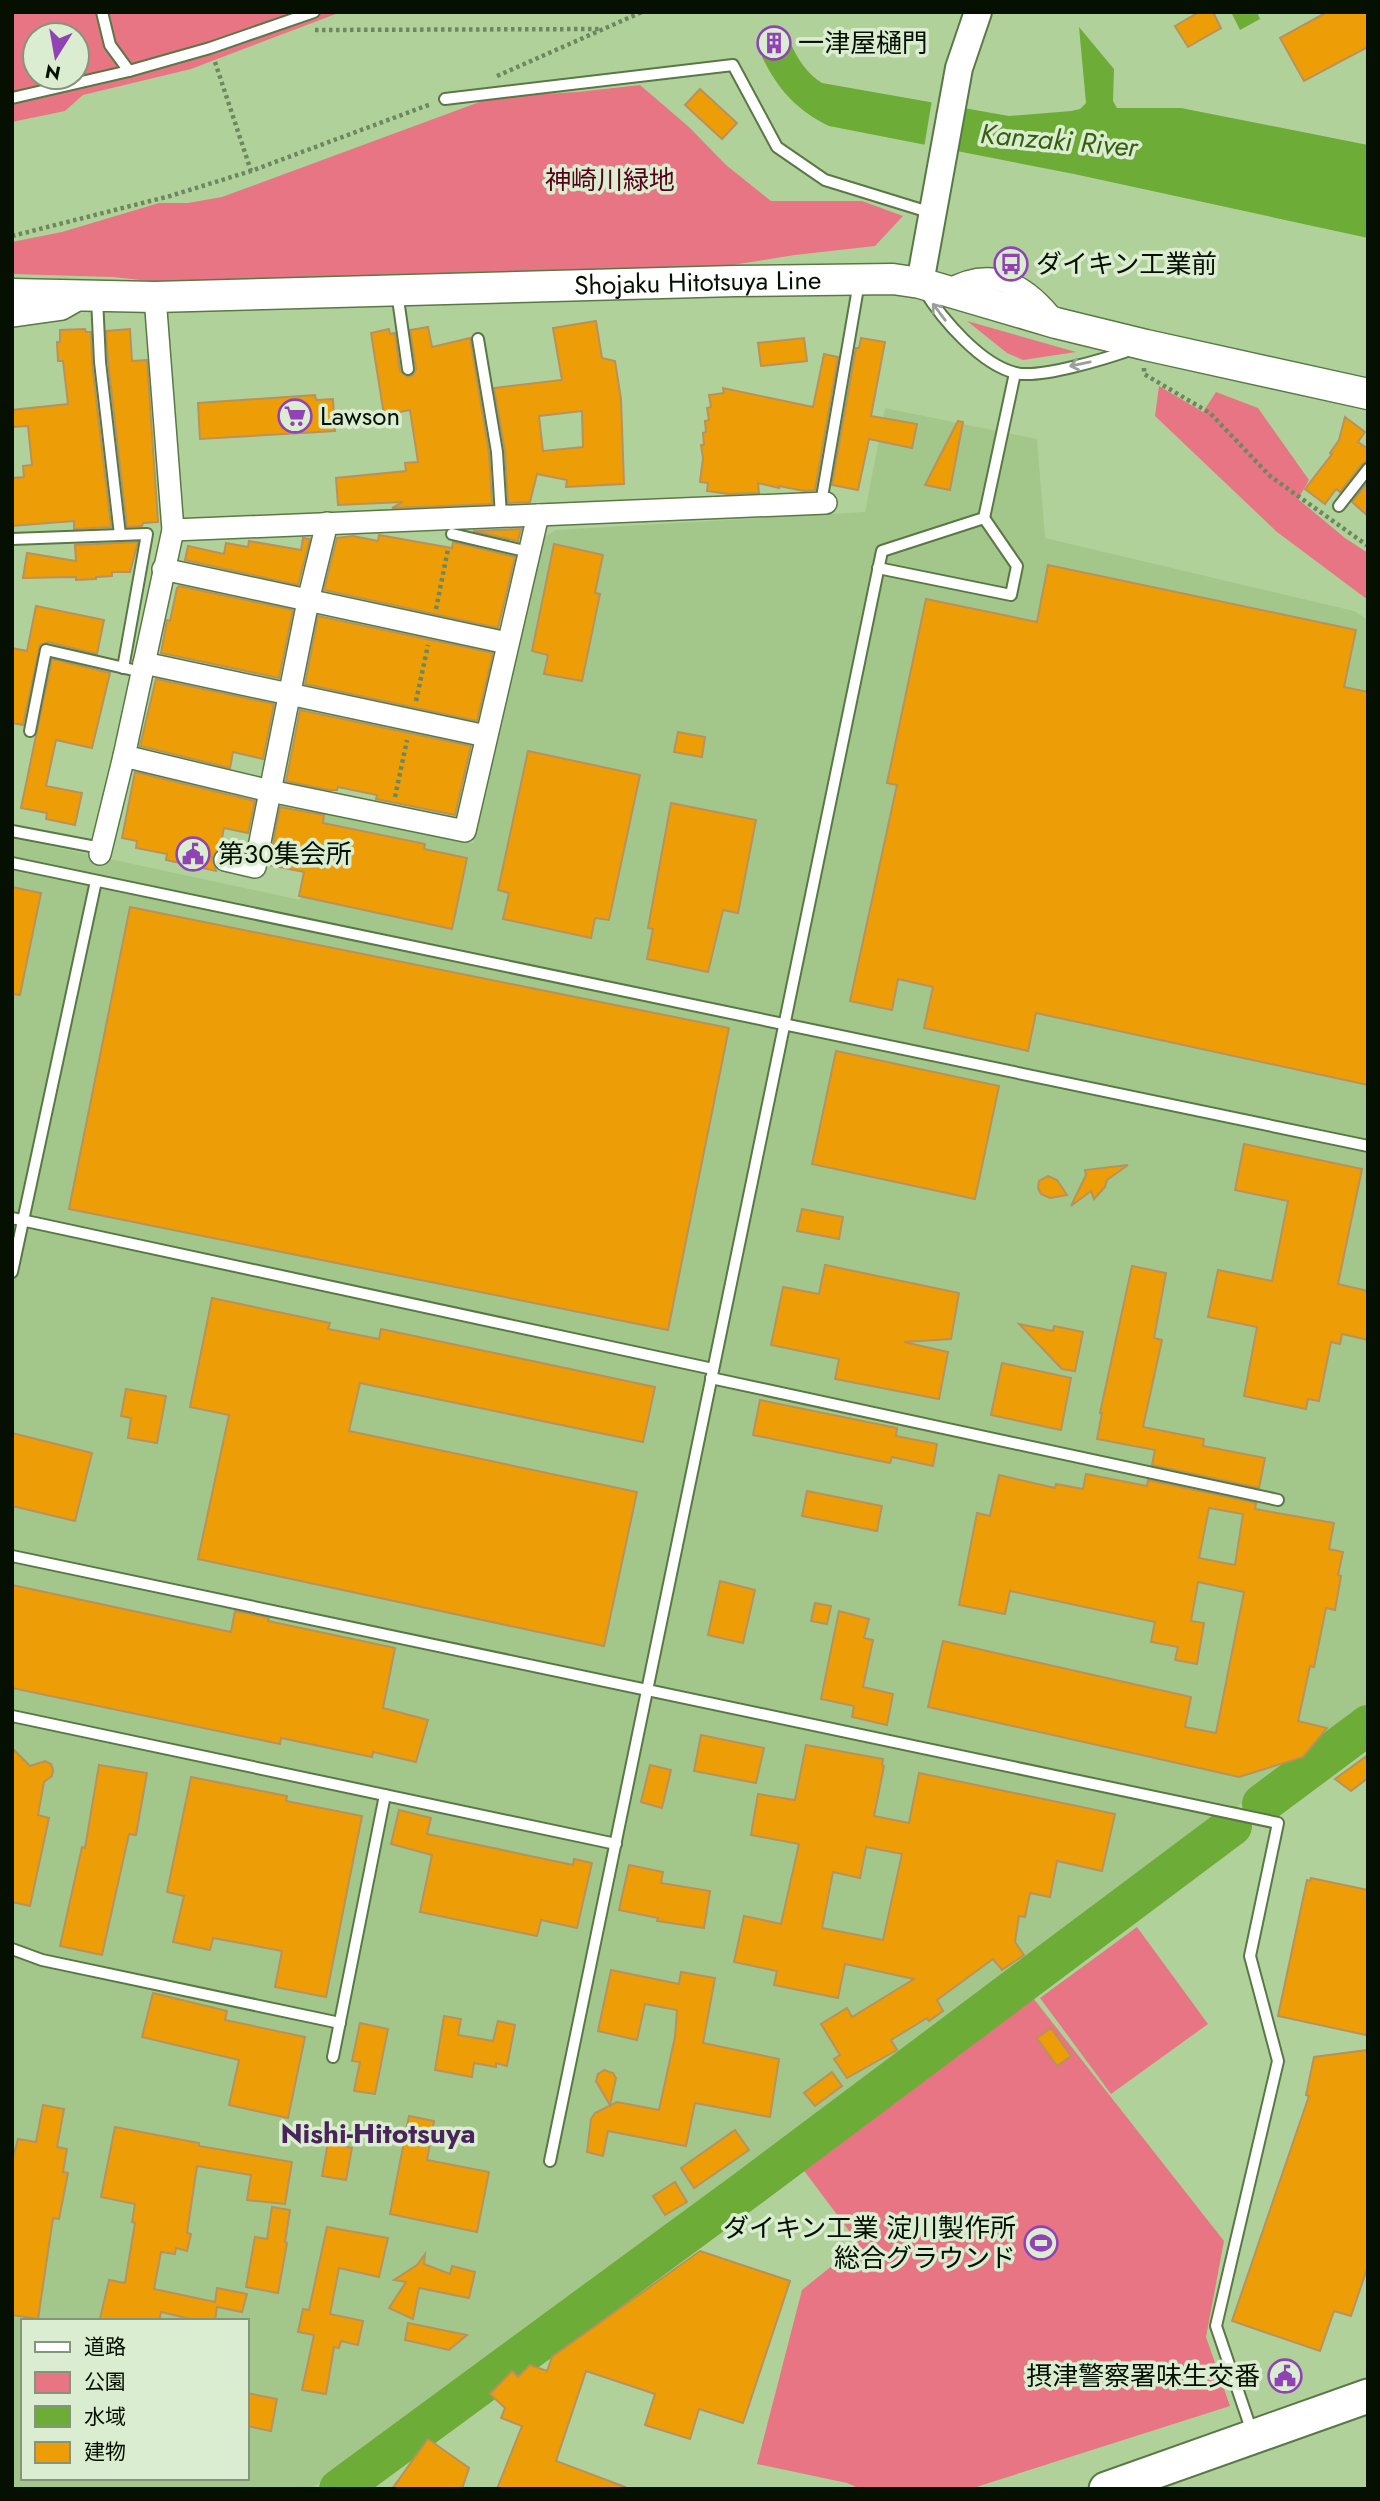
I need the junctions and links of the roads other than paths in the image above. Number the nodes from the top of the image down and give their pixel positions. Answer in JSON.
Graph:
{"nodes":[{"id":1,"x":102,"y":12,"type":"edge"},
{"id":2,"x":314,"y":12,"type":"edge"},
{"id":3,"x":978,"y":12,"type":"edge"},
{"id":4,"x":129,"y":71,"type":"junction"},
{"id":5,"x":12,"y":98,"type":"edge"},
{"id":6,"x":445,"y":99,"type":"road end"},
{"id":7,"x":933,"y":214,"type":"junction"},
{"id":8,"x":859,"y":280,"type":"junction"},
{"id":9,"x":934,"y":287,"type":"junction"},
{"id":10,"x":397,"y":290,"type":"junction"},
{"id":11,"x":12,"y":294,"type":"edge"},
{"id":12,"x":92,"y":295,"type":"junction"},
{"id":13,"x":155,"y":297,"type":"junction"},
{"id":14,"x":12,"y":316,"type":"edge"},
{"id":15,"x":478,"y":339,"type":"dead end"},
{"id":16,"x":1146,"y":345,"type":"junction"},
{"id":17,"x":408,"y":369,"type":"dead end"},
{"id":18,"x":1016,"y":373,"type":"junction"},
{"id":19,"x":1368,"y":394,"type":"edge"},
{"id":20,"x":1368,"y":469,"type":"edge"},
{"id":21,"x":823,"y":503,"type":"joint"},
{"id":22,"x":1339,"y":506,"type":"dead end"},
{"id":23,"x":538,"y":515,"type":"junction"},
{"id":24,"x":501,"y":516,"type":"junction"},
{"id":25,"x":984,"y":518,"type":"junction"},
{"id":26,"x":327,"y":523,"type":"junction"},
{"id":27,"x":173,"y":530,"type":"junction"},
{"id":28,"x":452,"y":534,"type":"road end"},
{"id":29,"x":120,"y":535,"type":"junction"},
{"id":30,"x":12,"y":539,"type":"edge"},
{"id":31,"x":529,"y":552,"type":"junction"},
{"id":32,"x":878,"y":568,"type":"junction"},
{"id":33,"x":163,"y":569,"type":"junction"},
{"id":34,"x":308,"y":601,"type":"junction"},
{"id":35,"x":507,"y":643,"type":"junction"},
{"id":36,"x":136,"y":668,"type":"junction"},
{"id":37,"x":289,"y":695,"type":"junction"},
{"id":38,"x":30,"y":731,"type":"dead end"},
{"id":39,"x":486,"y":736,"type":"junction"},
{"id":40,"x":124,"y":756,"type":"junction"},
{"id":41,"x":270,"y":791,"type":"junction"},
{"id":42,"x":12,"y":831,"type":"edge"},
{"id":43,"x":100,"y":851,"type":"joint"},
{"id":44,"x":225,"y":860,"type":"dead end"},
{"id":45,"x":12,"y":863,"type":"edge"},
{"id":46,"x":96,"y":881,"type":"junction"},
{"id":47,"x":784,"y":1024,"type":"junction"},
{"id":48,"x":1368,"y":1146,"type":"edge"},
{"id":49,"x":18,"y":1219,"type":"edge"},
{"id":50,"x":12,"y":1272,"type":"edge"},
{"id":51,"x":712,"y":1373,"type":"junction"},
{"id":52,"x":1278,"y":1500,"type":"dead end"},
{"id":53,"x":12,"y":1556,"type":"edge"},
{"id":54,"x":647,"y":1690,"type":"junction"},
{"id":55,"x":12,"y":1716,"type":"edge"},
{"id":56,"x":385,"y":1795,"type":"junction"},
{"id":57,"x":615,"y":1844,"type":"junction"},
{"id":58,"x":12,"y":1949,"type":"edge"},
{"id":59,"x":340,"y":2022,"type":"junction"},
{"id":60,"x":333,"y":2057,"type":"dead end"},
{"id":61,"x":550,"y":2161,"type":"dead end"},
{"id":62,"x":1368,"y":2396,"type":"edge"},
{"id":63,"x":1253,"y":2436,"type":"junction"},
{"id":64,"x":1106,"y":2489,"type":"edge"}],
"edges":[{"from":1,"to":4,"type":"lane"},
{"from":2,"to":4,"type":"lane"},
{"from":3,"to":7,"type":"street"},
{"from":4,"to":5,"type":"lane"},
{"from":6,"to":7,"type":"lane"},
{"from":7,"to":9,"type":"street"},
{"from":8,"to":9,"type":"main road","name":"Shojaku Hitotsuya Line"},
{"from":8,"to":10,"type":"main road","name":"Shojaku Hitotsuya Line"},
{"from":8,"to":21,"type":"lane"},
{"from":9,"to":16,"type":"main road","name":"Shojaku Hitotsuya Line"},
{"from":18,"to":9,"type":"lane","one_way":true},
{"from":10,"to":13,"type":"main road","name":"Shojaku Hitotsuya Line"},
{"from":10,"to":17,"type":"lane"},
{"from":11,"to":12,"type":"main road","name":"Shojaku Hitotsuya Line"},
{"from":12,"to":13,"type":"main road","name":"Shojaku Hitotsuya Line"},
{"from":12,"to":14,"type":"street"},
{"from":12,"to":29,"type":"lane"},
{"from":13,"to":27,"type":"street"},
{"from":15,"to":24,"type":"lane"},
{"from":16,"to":18,"type":"lane","one_way":true},
{"from":16,"to":19,"type":"main road","name":"Shojaku Hitotsuya Line"},
{"from":18,"to":25,"type":"lane"},
{"from":20,"to":22,"type":"lane"},
{"from":21,"to":23,"type":"street"},
{"from":23,"to":24,"type":"street"},
{"from":23,"to":31,"type":"street"},
{"from":24,"to":26,"type":"street"},
{"from":25,"to":32,"type":"lane"},
{"from":25,"to":32,"type":"lane"},
{"from":26,"to":27,"type":"street"},
{"from":26,"to":34,"type":"street"},
{"from":27,"to":33,"type":"street"},
{"from":28,"to":31,"type":"lane"},
{"from":29,"to":30,"type":"lane"},
{"from":29,"to":36,"type":"lane"},
{"from":31,"to":35,"type":"street"},
{"from":32,"to":47,"type":"lane"},
{"from":33,"to":34,"type":"street"},
{"from":33,"to":36,"type":"street"},
{"from":34,"to":35,"type":"street"},
{"from":34,"to":37,"type":"street"},
{"from":35,"to":39,"type":"street"},
{"from":36,"to":37,"type":"street"},
{"from":36,"to":38,"type":"lane"},
{"from":36,"to":40,"type":"street"},
{"from":37,"to":39,"type":"street"},
{"from":37,"to":41,"type":"street"},
{"from":39,"to":41,"type":"street"},
{"from":40,"to":41,"type":"street"},
{"from":40,"to":43,"type":"street"},
{"from":41,"to":44,"type":"street"},
{"from":42,"to":43,"type":"lane"},
{"from":45,"to":46,"type":"lane"},
{"from":46,"to":47,"type":"lane"},
{"from":46,"to":49,"type":"lane"},
{"from":47,"to":48,"type":"lane"},
{"from":47,"to":51,"type":"lane"},
{"from":49,"to":50,"type":"lane"},
{"from":49,"to":51,"type":"lane"},
{"from":51,"to":52,"type":"lane"},
{"from":51,"to":54,"type":"lane"},
{"from":53,"to":54,"type":"lane"},
{"from":54,"to":57,"type":"lane"},
{"from":54,"to":63,"type":"lane"},
{"from":55,"to":56,"type":"lane"},
{"from":56,"to":57,"type":"lane"},
{"from":56,"to":59,"type":"lane"},
{"from":57,"to":61,"type":"lane"},
{"from":58,"to":59,"type":"lane"},
{"from":59,"to":60,"type":"lane"},
{"from":62,"to":63,"type":"main road"},
{"from":63,"to":64,"type":"main road"}]}
